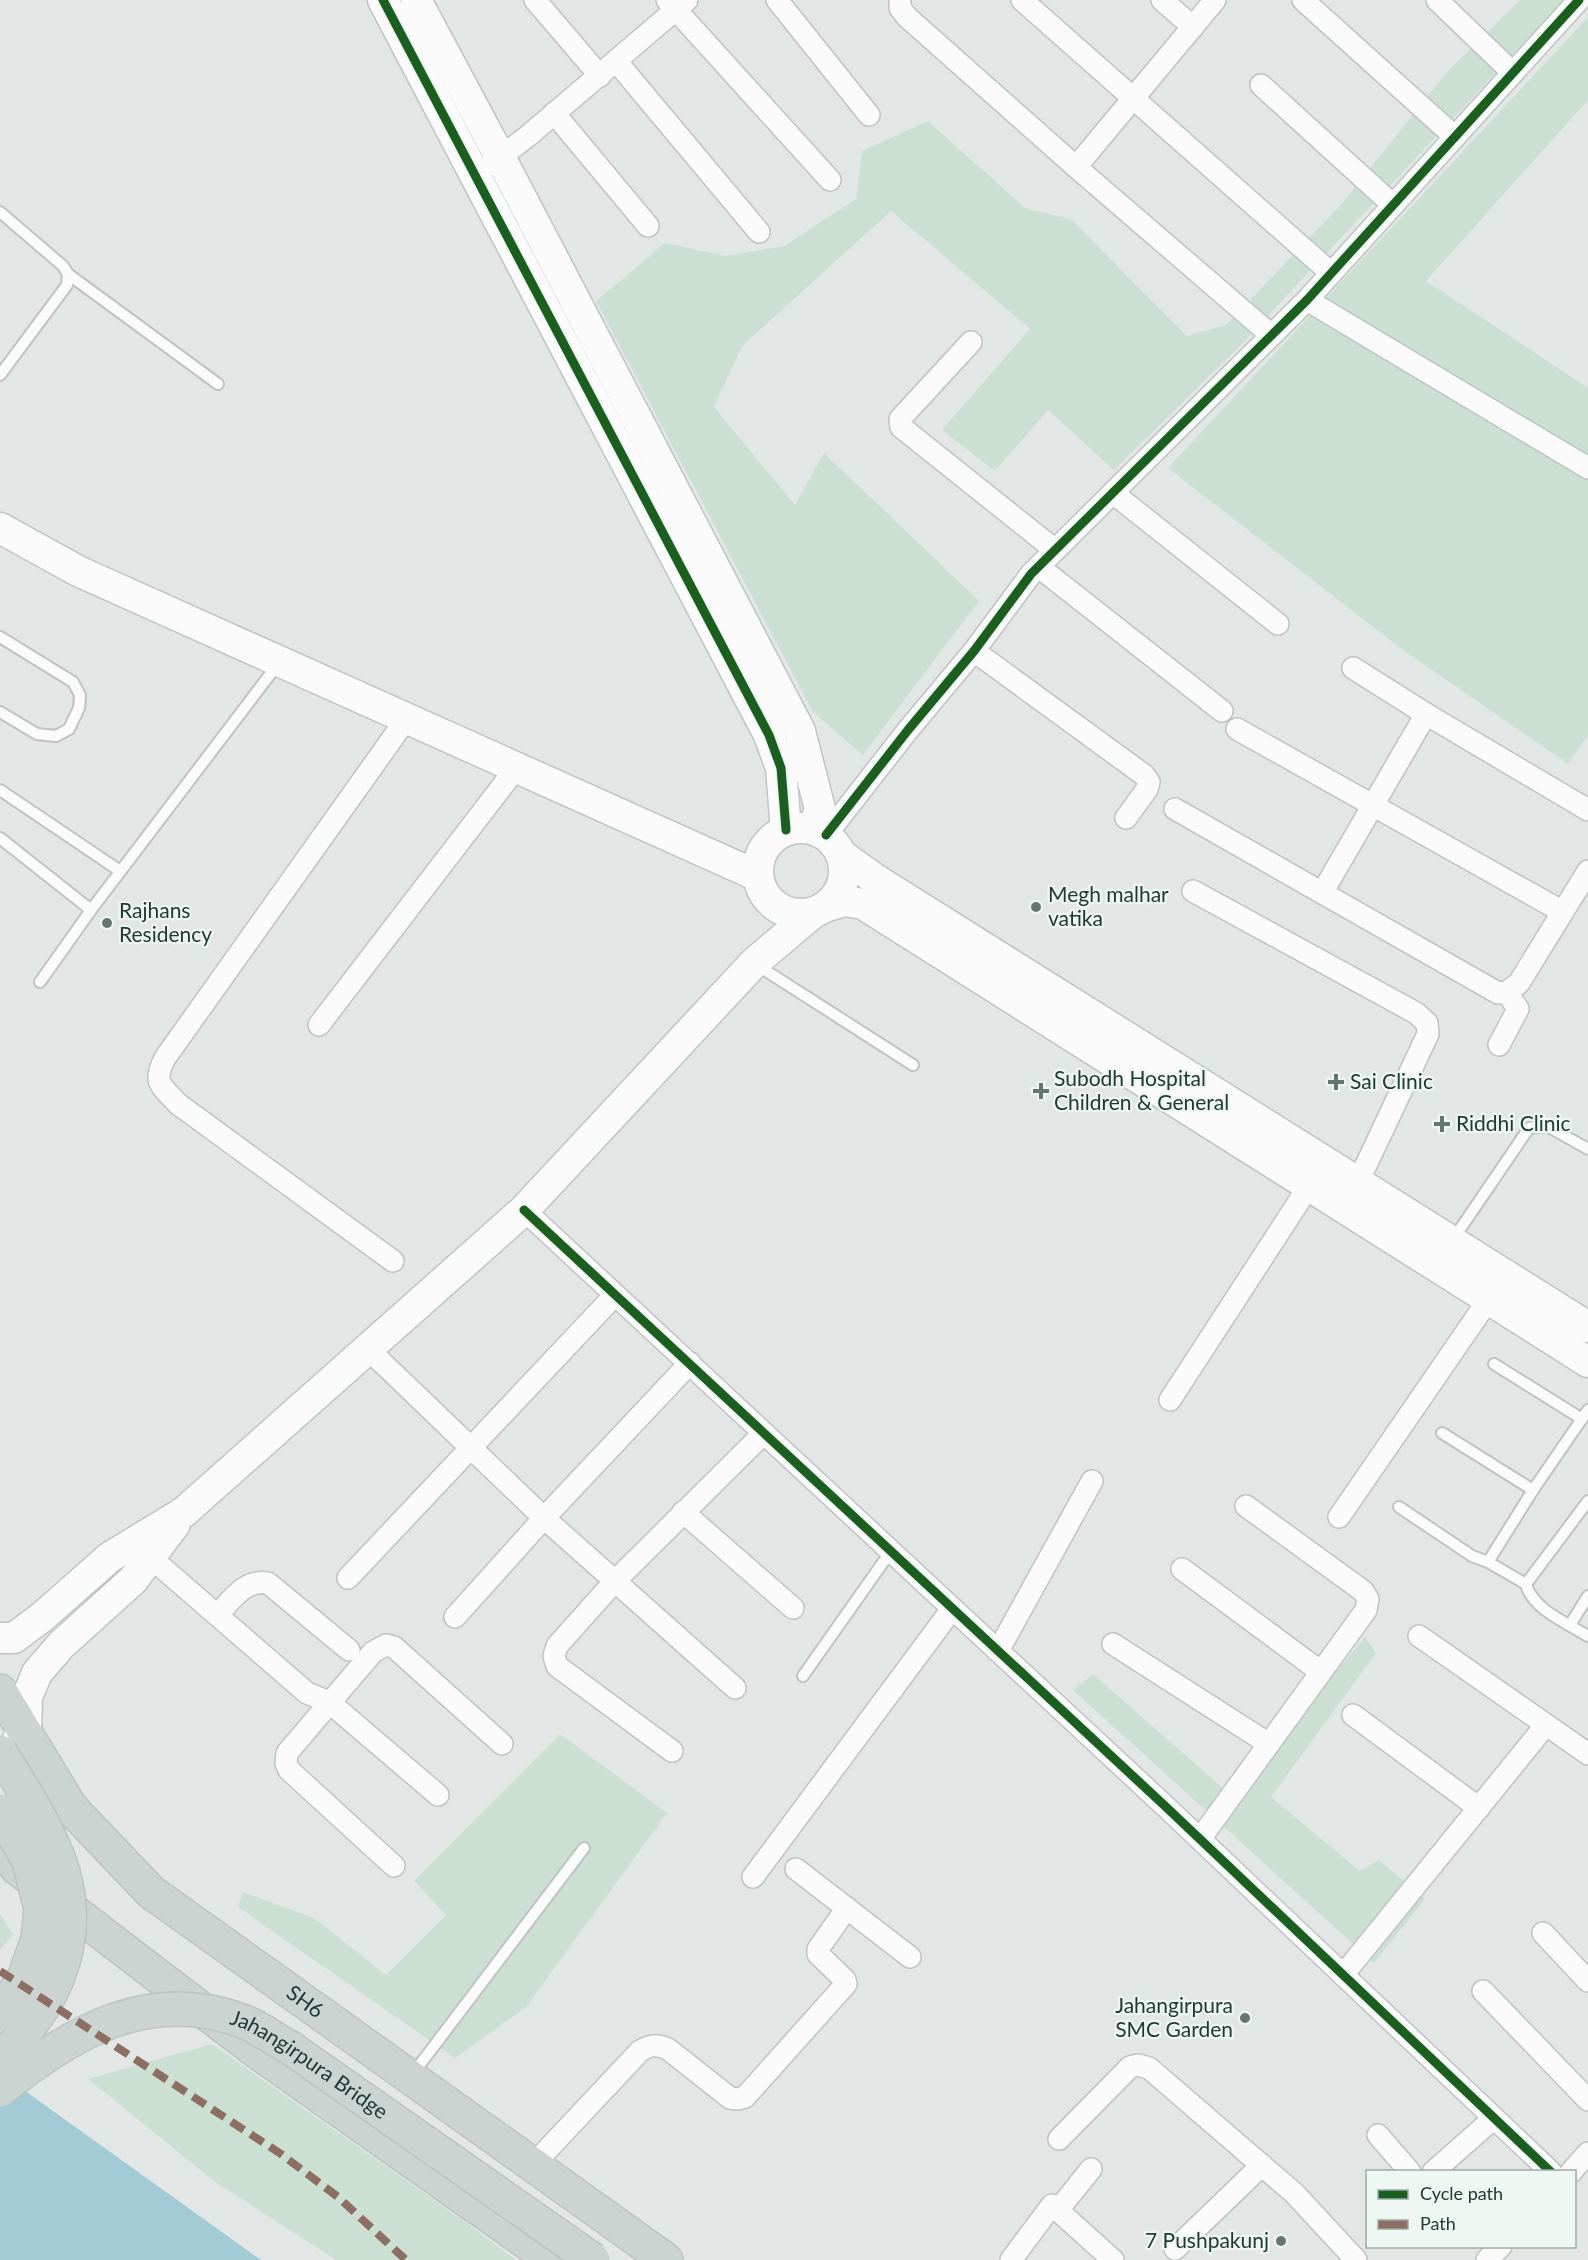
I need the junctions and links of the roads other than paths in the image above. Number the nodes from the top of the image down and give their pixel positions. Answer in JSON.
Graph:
{"nodes":[{"id":1,"x":383,"y":0,"type":"edge"},
{"id":2,"x":416,"y":0,"type":"edge"},
{"id":3,"x":535,"y":0,"type":"edge"},
{"id":4,"x":777,"y":0,"type":"edge"},
{"id":5,"x":900,"y":0,"type":"edge"},
{"id":6,"x":1022,"y":0,"type":"edge"},
{"id":7,"x":1162,"y":0,"type":"edge"},
{"id":8,"x":1215,"y":0,"type":"edge"},
{"id":9,"x":1303,"y":0,"type":"edge"},
{"id":10,"x":1437,"y":0,"type":"edge"},
{"id":11,"x":1579,"y":0,"type":"edge"},
{"id":12,"x":677,"y":3,"type":"edge"},
{"id":13,"x":1193,"y":27,"type":"junction"},
{"id":14,"x":616,"y":61,"type":"junction"},
{"id":15,"x":1513,"y":73,"type":"junction"},
{"id":16,"x":600,"y":76,"type":"junction"},
{"id":17,"x":1261,"y":85,"type":"dead end"},
{"id":18,"x":1132,"y":99,"type":"junction"},
{"id":19,"x":554,"y":113,"type":"junction"},
{"id":20,"x":868,"y":115,"type":"dead end"},
{"id":21,"x":1455,"y":137,"type":"junction"},
{"id":22,"x":500,"y":157,"type":"junction"},
{"id":23,"x":1076,"y":167,"type":"junction"},
{"id":24,"x":475,"y":175,"type":"junction"},
{"id":25,"x":830,"y":180,"type":"dead end"},
{"id":26,"x":1393,"y":206,"type":"junction"},
{"id":27,"x":0,"y":212,"type":"edge"},
{"id":28,"x":648,"y":226,"type":"dead end"},
{"id":29,"x":759,"y":232,"type":"dead end"},
{"id":30,"x":1331,"y":273,"type":"junction"},
{"id":31,"x":68,"y":274,"type":"junction"},
{"id":32,"x":1307,"y":300,"type":"junction"},
{"id":33,"x":1271,"y":335,"type":"junction"},
{"id":34,"x":971,"y":342,"type":"dead end"},
{"id":35,"x":0,"y":375,"type":"edge"},
{"id":36,"x":218,"y":384,"type":"dead end"},
{"id":37,"x":1588,"y":468,"type":"edge"},
{"id":38,"x":1113,"y":493,"type":"junction"},
{"id":39,"x":0,"y":528,"type":"edge"},
{"id":40,"x":1056,"y":550,"type":"junction"},
{"id":41,"x":1039,"y":567,"type":"junction"},
{"id":42,"x":1278,"y":624,"type":"dead end"},
{"id":43,"x":0,"y":637,"type":"edge"},
{"id":44,"x":974,"y":651,"type":"junction"},
{"id":45,"x":280,"y":661,"type":"junction"},
{"id":46,"x":1353,"y":668,"type":"dead end"},
{"id":47,"x":1222,"y":711,"type":"dead end"},
{"id":48,"x":0,"y":712,"type":"edge"},
{"id":49,"x":1426,"y":714,"type":"junction"},
{"id":50,"x":407,"y":718,"type":"junction"},
{"id":51,"x":1237,"y":729,"type":"dead end"},
{"id":52,"x":517,"y":767,"type":"junction"},
{"id":53,"x":0,"y":790,"type":"edge"},
{"id":54,"x":1372,"y":805,"type":"junction"},
{"id":55,"x":1174,"y":809,"type":"dead end"},
{"id":56,"x":1588,"y":810,"type":"edge"},
{"id":57,"x":1126,"y":818,"type":"dead end"},
{"id":58,"x":809,"y":837,"type":"junction"},
{"id":59,"x":0,"y":838,"type":"edge"},
{"id":60,"x":704,"y":850,"type":"junction"},
{"id":61,"x":120,"y":871,"type":"junction"},
{"id":62,"x":1588,"y":871,"type":"edge"},
{"id":63,"x":760,"y":883,"type":"junction"},
{"id":64,"x":1193,"y":891,"type":"dead end"},
{"id":65,"x":1322,"y":893,"type":"junction"},
{"id":66,"x":91,"y":910,"type":"junction"},
{"id":67,"x":820,"y":910,"type":"junction"},
{"id":68,"x":1563,"y":912,"type":"junction"},
{"id":69,"x":754,"y":963,"type":"junction"},
{"id":70,"x":39,"y":982,"type":"dead end"},
{"id":71,"x":1508,"y":992,"type":"junction"},
{"id":72,"x":319,"y":1025,"type":"dead end"},
{"id":73,"x":1500,"y":1045,"type":"dead end"},
{"id":74,"x":913,"y":1065,"type":"dead end"},
{"id":75,"x":1588,"y":1149,"type":"edge"},
{"id":76,"x":1358,"y":1182,"type":"junction"},
{"id":77,"x":1309,"y":1186,"type":"junction"},
{"id":78,"x":524,"y":1210,"type":"junction"},
{"id":79,"x":1452,"y":1241,"type":"junction"},
{"id":80,"x":393,"y":1261,"type":"dead end"},
{"id":81,"x":615,"y":1294,"type":"junction"},
{"id":82,"x":1490,"y":1299,"type":"junction"},
{"id":83,"x":1588,"y":1327,"type":"edge"},
{"id":84,"x":368,"y":1348,"type":"junction"},
{"id":85,"x":1588,"y":1362,"type":"edge"},
{"id":86,"x":690,"y":1363,"type":"junction"},
{"id":87,"x":1494,"y":1364,"type":"dead end"},
{"id":88,"x":1170,"y":1400,"type":"dead end"},
{"id":89,"x":1585,"y":1414,"type":"edge"},
{"id":90,"x":764,"y":1433,"type":"junction"},
{"id":91,"x":1442,"y":1433,"type":"dead end"},
{"id":92,"x":470,"y":1448,"type":"junction"},
{"id":93,"x":1092,"y":1481,"type":"dead end"},
{"id":94,"x":1533,"y":1490,"type":"junction"},
{"id":95,"x":1588,"y":1501,"type":"edge"},
{"id":96,"x":1246,"y":1506,"type":"dead end"},
{"id":97,"x":1399,"y":1507,"type":"dead end"},
{"id":98,"x":184,"y":1512,"type":"junction"},
{"id":99,"x":683,"y":1512,"type":"junction"},
{"id":100,"x":1339,"y":1517,"type":"dead end"},
{"id":101,"x":544,"y":1518,"type":"junction"},
{"id":102,"x":891,"y":1551,"type":"junction"},
{"id":103,"x":150,"y":1557,"type":"junction"},
{"id":104,"x":1488,"y":1562,"type":"junction"},
{"id":105,"x":1182,"y":1569,"type":"dead end"},
{"id":106,"x":348,"y":1578,"type":"dead end"},
{"id":107,"x":615,"y":1581,"type":"junction"},
{"id":108,"x":1526,"y":1584,"type":"junction"},
{"id":109,"x":1588,"y":1596,"type":"edge"},
{"id":110,"x":793,"y":1608,"type":"dead end"},
{"id":111,"x":952,"y":1608,"type":"junction"},
{"id":112,"x":217,"y":1615,"type":"junction"},
{"id":113,"x":455,"y":1617,"type":"dead end"},
{"id":114,"x":1570,"y":1625,"type":"junction"},
{"id":115,"x":1419,"y":1636,"type":"dead end"},
{"id":116,"x":1588,"y":1636,"type":"edge"},
{"id":117,"x":0,"y":1638,"type":"edge"},
{"id":118,"x":1113,"y":1644,"type":"dead end"},
{"id":119,"x":349,"y":1650,"type":"dead end"},
{"id":120,"x":998,"y":1652,"type":"junction"},
{"id":121,"x":1321,"y":1672,"type":"junction"},
{"id":122,"x":803,"y":1676,"type":"dead end"},
{"id":123,"x":735,"y":1688,"type":"dead end"},
{"id":124,"x":0,"y":1691,"type":"edge"},
{"id":125,"x":329,"y":1702,"type":"junction"},
{"id":126,"x":1353,"y":1715,"type":"dead end"},
{"id":127,"x":1545,"y":1726,"type":"junction"},
{"id":128,"x":502,"y":1744,"type":"dead end"},
{"id":129,"x":1269,"y":1744,"type":"junction"},
{"id":130,"x":9,"y":1745,"type":"edge"},
{"id":131,"x":672,"y":1751,"type":"dead end"},
{"id":132,"x":1588,"y":1754,"type":"edge"},
{"id":133,"x":438,"y":1795,"type":"dead end"},
{"id":134,"x":1479,"y":1808,"type":"junction"},
{"id":135,"x":0,"y":1810,"type":"edge"},
{"id":136,"x":1200,"y":1839,"type":"junction"},
{"id":137,"x":584,"y":1848,"type":"dead end"},
{"id":138,"x":6,"y":1859,"type":"edge"},
{"id":139,"x":394,"y":1866,"type":"dead end"},
{"id":140,"x":796,"y":1869,"type":"dead end"},
{"id":141,"x":753,"y":1877,"type":"dead end"},
{"id":142,"x":847,"y":1908,"type":"junction"},
{"id":143,"x":1543,"y":1933,"type":"dead end"},
{"id":144,"x":910,"y":1957,"type":"dead end"},
{"id":145,"x":1343,"y":1975,"type":"junction"},
{"id":146,"x":1588,"y":1981,"type":"edge"},
{"id":147,"x":1483,"y":1991,"type":"dead end"},
{"id":148,"x":0,"y":2014,"type":"edge"},
{"id":149,"x":0,"y":2058,"type":"edge"},
{"id":150,"x":410,"y":2077,"type":"junction"},
{"id":151,"x":0,"y":2090,"type":"edge"},
{"id":152,"x":1588,"y":2100,"type":"edge"},
{"id":153,"x":1494,"y":2118,"type":"junction"},
{"id":154,"x":1378,"y":2135,"type":"dead end"},
{"id":155,"x":1059,"y":2139,"type":"dead end"},
{"id":156,"x":1588,"y":2153,"type":"edge"},
{"id":157,"x":533,"y":2165,"type":"junction"},
{"id":158,"x":1262,"y":2165,"type":"junction"},
{"id":159,"x":1091,"y":2169,"type":"dead end"},
{"id":160,"x":1408,"y":2170,"type":"edge"},
{"id":161,"x":1435,"y":2170,"type":"edge"},
{"id":162,"x":1549,"y":2170,"type":"edge"},
{"id":163,"x":1573,"y":2170,"type":"edge"},
{"id":164,"x":1058,"y":2210,"type":"junction"},
{"id":165,"x":1175,"y":2249,"type":"dead end"},
{"id":166,"x":552,"y":2260,"type":"edge"},
{"id":167,"x":593,"y":2260,"type":"edge"},
{"id":168,"x":666,"y":2260,"type":"edge"},
{"id":169,"x":1011,"y":2260,"type":"edge"},
{"id":170,"x":1113,"y":2260,"type":"edge"},
{"id":171,"x":1356,"y":2260,"type":"edge"}],
"edges":[{"from":1,"to":24,"type":"street"},
{"from":2,"to":22,"type":"street"},
{"from":3,"to":16,"type":"street"},
{"from":4,"to":20,"type":"street"},
{"from":5,"to":23,"type":"street"},
{"from":6,"to":18,"type":"street"},
{"from":7,"to":13,"type":"street"},
{"from":8,"to":13,"type":"street"},
{"from":9,"to":21,"type":"street"},
{"from":10,"to":15,"type":"street"},
{"from":11,"to":15,"type":"street"},
{"from":12,"to":14,"type":"street"},
{"from":12,"to":25,"type":"street"},
{"from":13,"to":18,"type":"street"},
{"from":14,"to":16,"type":"street"},
{"from":14,"to":29,"type":"street"},
{"from":15,"to":21,"type":"street"},
{"from":16,"to":19,"type":"street"},
{"from":17,"to":26,"type":"street"},
{"from":18,"to":23,"type":"street"},
{"from":18,"to":30,"type":"street"},
{"from":19,"to":22,"type":"street"},
{"from":19,"to":28,"type":"street"},
{"from":21,"to":26,"type":"street"},
{"from":22,"to":24,"type":"street"},
{"from":22,"to":58,"type":"street"},
{"from":23,"to":33,"type":"street"},
{"from":24,"to":58,"type":"street"},
{"from":26,"to":30,"type":"street"},
{"from":27,"to":31,"type":"lane"},
{"from":30,"to":32,"type":"street"},
{"from":31,"to":35,"type":"lane"},
{"from":31,"to":36,"type":"lane"},
{"from":32,"to":33,"type":"street"},
{"from":32,"to":37,"type":"street"},
{"from":33,"to":38,"type":"street"},
{"from":34,"to":40,"type":"street"},
{"from":38,"to":40,"type":"street"},
{"from":38,"to":42,"type":"street"},
{"from":39,"to":45,"type":"street"},
{"from":40,"to":41,"type":"street"},
{"from":41,"to":44,"type":"street"},
{"from":41,"to":47,"type":"street"},
{"from":43,"to":48,"type":"lane"},
{"from":44,"to":57,"type":"street"},
{"from":44,"to":58,"type":"street"},
{"from":45,"to":50,"type":"street"},
{"from":45,"to":61,"type":"lane"},
{"from":46,"to":49,"type":"street"},
{"from":49,"to":54,"type":"street"},
{"from":49,"to":56,"type":"street"},
{"from":50,"to":52,"type":"street"},
{"from":50,"to":80,"type":"street"},
{"from":51,"to":54,"type":"street"},
{"from":52,"to":60,"type":"street"},
{"from":52,"to":72,"type":"street"},
{"from":53,"to":61,"type":"lane"},
{"from":54,"to":65,"type":"street"},
{"from":54,"to":68,"type":"street"},
{"from":55,"to":65,"type":"street"},
{"from":58,"to":60,"type":"street"},
{"from":58,"to":63,"type":"street"},
{"from":58,"to":67,"type":"street"},
{"from":58,"to":76,"type":"street"},
{"from":59,"to":66,"type":"lane"},
{"from":60,"to":63,"type":"street"},
{"from":61,"to":66,"type":"lane"},
{"from":62,"to":68,"type":"street"},
{"from":63,"to":67,"type":"street"},
{"from":63,"to":69,"type":"street"},
{"from":64,"to":76,"type":"street"},
{"from":65,"to":71,"type":"street"},
{"from":66,"to":70,"type":"lane"},
{"from":67,"to":69,"type":"street"},
{"from":67,"to":77,"type":"street"},
{"from":68,"to":71,"type":"street"},
{"from":69,"to":74,"type":"lane"},
{"from":69,"to":78,"type":"street"},
{"from":71,"to":73,"type":"street"},
{"from":75,"to":79,"type":"lane"},
{"from":76,"to":79,"type":"street"},
{"from":77,"to":82,"type":"street"},
{"from":77,"to":88,"type":"street"},
{"from":78,"to":81,"type":"street"},
{"from":78,"to":84,"type":"street"},
{"from":79,"to":83,"type":"street"},
{"from":81,"to":86,"type":"street"},
{"from":81,"to":92,"type":"street"},
{"from":82,"to":85,"type":"street"},
{"from":82,"to":100,"type":"street"},
{"from":84,"to":92,"type":"street"},
{"from":84,"to":98,"type":"street"},
{"from":86,"to":90,"type":"street"},
{"from":86,"to":101,"type":"street"},
{"from":87,"to":89,"type":"lane"},
{"from":89,"to":94,"type":"lane"},
{"from":90,"to":99,"type":"street"},
{"from":90,"to":102,"type":"street"},
{"from":91,"to":94,"type":"lane"},
{"from":92,"to":101,"type":"street"},
{"from":92,"to":106,"type":"street"},
{"from":93,"to":120,"type":"street"},
{"from":94,"to":104,"type":"lane"},
{"from":95,"to":108,"type":"lane"},
{"from":96,"to":121,"type":"street"},
{"from":97,"to":104,"type":"lane"},
{"from":98,"to":103,"type":"street"},
{"from":98,"to":117,"type":"street"},
{"from":99,"to":107,"type":"street"},
{"from":99,"to":110,"type":"street"},
{"from":101,"to":107,"type":"street"},
{"from":101,"to":113,"type":"street"},
{"from":102,"to":111,"type":"street"},
{"from":102,"to":122,"type":"lane"},
{"from":103,"to":112,"type":"street"},
{"from":103,"to":130,"type":"street"},
{"from":104,"to":108,"type":"lane"},
{"from":105,"to":121,"type":"street"},
{"from":107,"to":123,"type":"street"},
{"from":107,"to":131,"type":"street"},
{"from":108,"to":114,"type":"lane"},
{"from":109,"to":114,"type":"lane"},
{"from":111,"to":120,"type":"street"},
{"from":111,"to":141,"type":"street"},
{"from":112,"to":119,"type":"street"},
{"from":112,"to":125,"type":"street"},
{"from":114,"to":116,"type":"lane"},
{"from":115,"to":127,"type":"street"},
{"from":118,"to":129,"type":"street"},
{"from":120,"to":136,"type":"street"},
{"from":121,"to":129,"type":"street"},
{"from":124,"to":130,"type":"main road","name":"SH6"},
{"from":125,"to":128,"type":"street"},
{"from":125,"to":133,"type":"street"},
{"from":125,"to":139,"type":"street"},
{"from":126,"to":134,"type":"street"},
{"from":127,"to":132,"type":"street"},
{"from":127,"to":134,"type":"street"},
{"from":129,"to":136,"type":"street"},
{"from":130,"to":149,"type":"main road","bridge":true},
{"from":130,"to":150,"type":"main road","name":"SH6"},
{"from":134,"to":145,"type":"street"},
{"from":135,"to":148,"type":"main road","bridge":true},
{"from":136,"to":145,"type":"street"},
{"from":137,"to":150,"type":"lane"},
{"from":138,"to":166,"type":"main road"},
{"from":140,"to":142,"type":"street"},
{"from":142,"to":144,"type":"street"},
{"from":142,"to":157,"type":"street"},
{"from":143,"to":146,"type":"street"},
{"from":145,"to":153,"type":"street"},
{"from":147,"to":152,"type":"street"},
{"from":150,"to":157,"type":"main road","name":"SH6"},
{"from":151,"to":167,"type":"main road","name":"Jahangirpura Bridge","bridge":true},
{"from":153,"to":161,"type":"street"},
{"from":153,"to":162,"type":"street"},
{"from":154,"to":160,"type":"street"},
{"from":155,"to":158,"type":"street"},
{"from":156,"to":163,"type":"street"},
{"from":157,"to":168,"type":"main road","name":"SH6"},
{"from":158,"to":165,"type":"street"},
{"from":158,"to":171,"type":"street"},
{"from":159,"to":164,"type":"street"},
{"from":164,"to":169,"type":"street"},
{"from":164,"to":170,"type":"street"}]}
